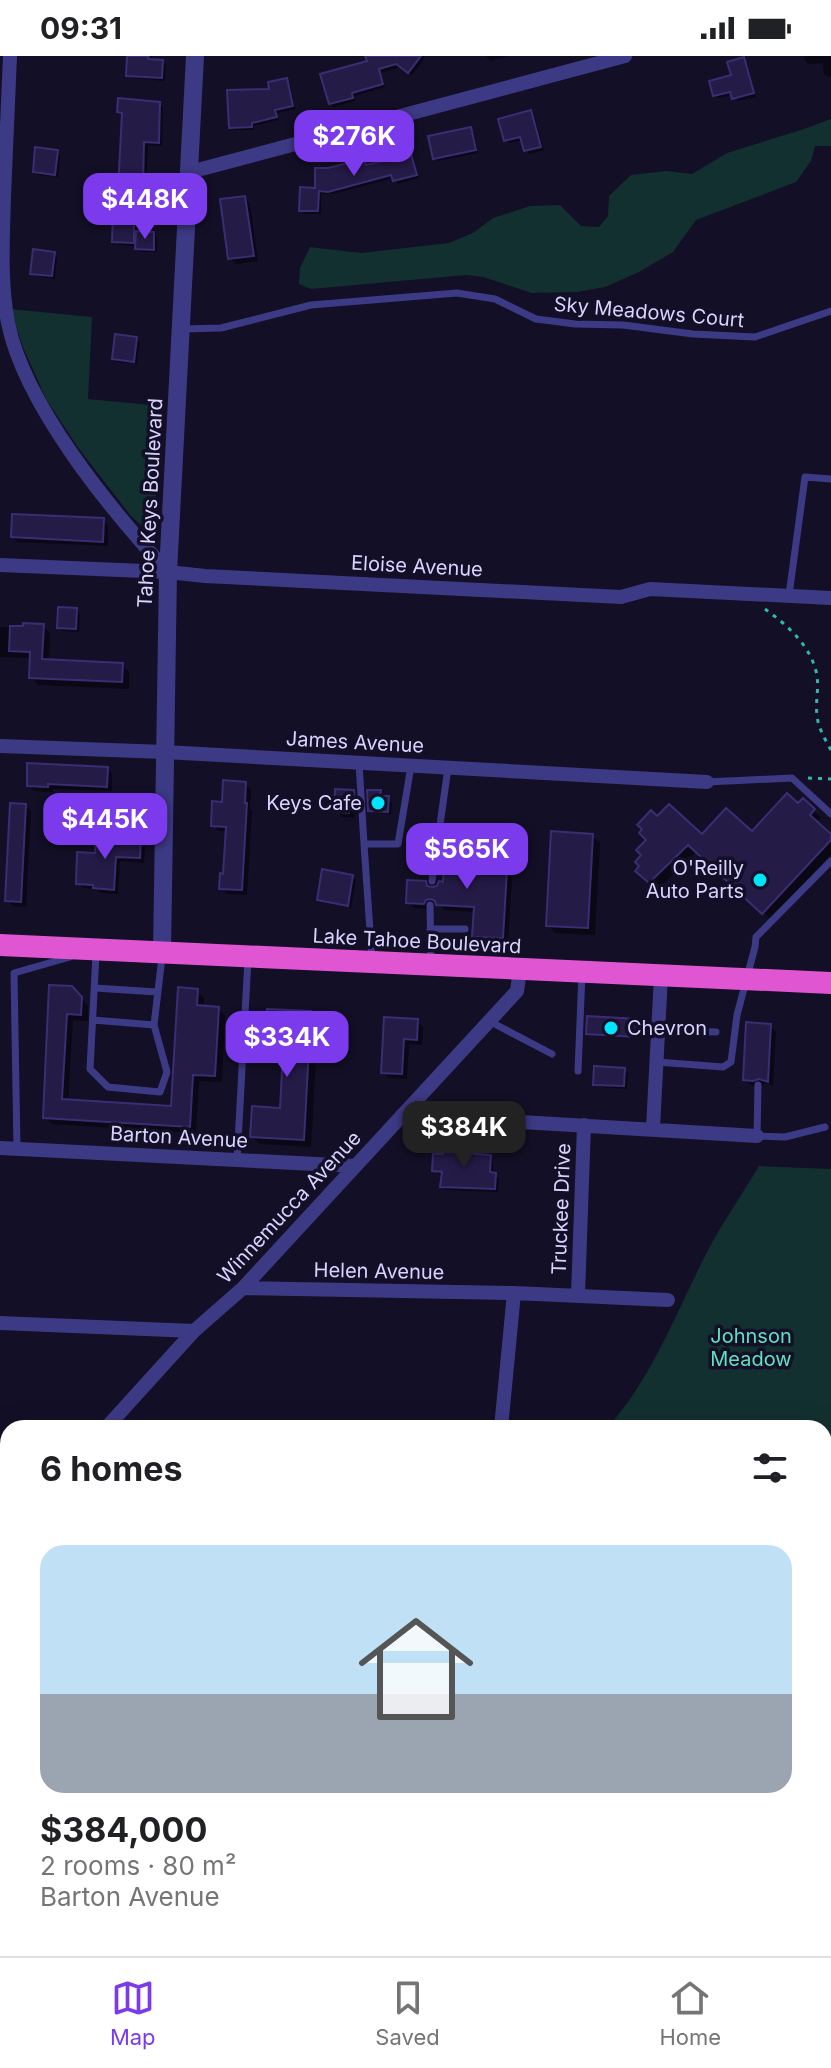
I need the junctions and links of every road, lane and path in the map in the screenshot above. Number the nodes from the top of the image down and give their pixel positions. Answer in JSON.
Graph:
{"nodes":[{"id":1,"x":10,"y":56,"type":"edge"},
{"id":2,"x":195,"y":56,"type":"edge"},
{"id":3,"x":625,"y":56,"type":"edge"},
{"id":4,"x":190,"y":172,"type":"junction"},
{"id":5,"x":831,"y":311,"type":"edge"},
{"id":6,"x":181,"y":330,"type":"junction"},
{"id":7,"x":831,"y":479,"type":"edge"},
{"id":8,"x":0,"y":565,"type":"edge"},
{"id":9,"x":168,"y":572,"type":"junction"},
{"id":10,"x":736,"y":593,"type":"junction"},
{"id":11,"x":789,"y":595,"type":"junction"},
{"id":12,"x":831,"y":598,"type":"edge"},
{"id":13,"x":0,"y":746,"type":"edge"},
{"id":14,"x":831,"y":750,"type":"edge"},
{"id":15,"x":165,"y":752,"type":"junction"},
{"id":16,"x":359,"y":763,"type":"junction"},
{"id":17,"x":411,"y":766,"type":"junction"},
{"id":18,"x":448,"y":768,"type":"junction"},
{"id":19,"x":792,"y":778,"type":"junction"},
{"id":20,"x":831,"y":779,"type":"edge"},
{"id":21,"x":707,"y":782,"type":"joint"},
{"id":22,"x":831,"y":814,"type":"edge"},
{"id":23,"x":364,"y":844,"type":"junction"},
{"id":24,"x":831,"y":861,"type":"edge"},
{"id":25,"x":432,"y":881,"type":"dead end"},
{"id":26,"x":430,"y":905,"type":"dead end"},
{"id":27,"x":430,"y":929,"type":"junction"},
{"id":28,"x":465,"y":929,"type":"dead end"},
{"id":29,"x":0,"y":945,"type":"edge"},
{"id":30,"x":97,"y":950,"type":"junction"},
{"id":31,"x":162,"y":952,"type":"junction"},
{"id":32,"x":248,"y":956,"type":"junction"},
{"id":33,"x":372,"y":962,"type":"junction"},
{"id":34,"x":431,"y":965,"type":"junction"},
{"id":35,"x":520,"y":970,"type":"junction"},
{"id":36,"x":582,"y":972,"type":"junction"},
{"id":37,"x":661,"y":976,"type":"junction"},
{"id":38,"x":746,"y":979,"type":"junction"},
{"id":39,"x":831,"y":983,"type":"edge"},
{"id":40,"x":95,"y":988,"type":"junction"},
{"id":41,"x":157,"y":992,"type":"junction"},
{"id":42,"x":93,"y":1020,"type":"junction"},
{"id":43,"x":489,"y":1021,"type":"junction"},
{"id":44,"x":154,"y":1025,"type":"junction"},
{"id":45,"x":659,"y":1030,"type":"junction"},
{"id":46,"x":716,"y":1032,"type":"dead end"},
{"id":47,"x":552,"y":1054,"type":"dead end"},
{"id":48,"x":657,"y":1062,"type":"junction"},
{"id":49,"x":578,"y":1071,"type":"dead end"},
{"id":50,"x":758,"y":1085,"type":"dead end"},
{"id":51,"x":402,"y":1115,"type":"junction"},
{"id":52,"x":584,"y":1125,"type":"junction"},
{"id":53,"x":825,"y":1127,"type":"dead end"},
{"id":54,"x":653,"y":1128,"type":"junction"},
{"id":55,"x":757,"y":1136,"type":"junction"},
{"id":56,"x":0,"y":1148,"type":"edge"},
{"id":57,"x":17,"y":1149,"type":"junction"},
{"id":58,"x":237,"y":1160,"type":"junction"},
{"id":59,"x":355,"y":1166,"type":"junction"},
{"id":60,"x":243,"y":1288,"type":"junction"},
{"id":61,"x":514,"y":1293,"type":"junction"},
{"id":62,"x":578,"y":1295,"type":"junction"},
{"id":63,"x":668,"y":1300,"type":"dead end"},
{"id":64,"x":0,"y":1323,"type":"edge"},
{"id":65,"x":194,"y":1331,"type":"junction"},
{"id":66,"x":113,"y":1420,"type":"edge"},
{"id":67,"x":502,"y":1420,"type":"edge"}],
"edges":[{"from":1,"to":9,"type":"street"},
{"from":2,"to":4,"type":"street","name":"Tahoe Keys Boulevard"},
{"from":3,"to":4,"type":"street"},
{"from":4,"to":6,"type":"street","name":"Tahoe Keys Boulevard"},
{"from":5,"to":6,"type":"lane","name":"Sky Meadows Court"},
{"from":6,"to":9,"type":"street","name":"Tahoe Keys Boulevard"},
{"from":7,"to":11,"type":"lane"},
{"from":8,"to":9,"type":"street","name":"Eloise Avenue"},
{"from":9,"to":10,"type":"street","name":"Eloise Avenue"},
{"from":9,"to":15,"type":"street","name":"Tahoe Keys Boulevard"},
{"from":10,"to":11,"type":"street","name":"Eloise Avenue"},
{"from":10,"to":14,"type":"path"},
{"from":11,"to":12,"type":"street","name":"Eloise Avenue"},
{"from":13,"to":15,"type":"street","name":"James Avenue"},
{"from":15,"to":16,"type":"street","name":"James Avenue"},
{"from":15,"to":31,"type":"street","name":"Tahoe Keys Boulevard"},
{"from":16,"to":17,"type":"street","name":"James Avenue"},
{"from":16,"to":23,"type":"lane"},
{"from":17,"to":18,"type":"street","name":"James Avenue"},
{"from":17,"to":23,"type":"lane"},
{"from":18,"to":21,"type":"street","name":"James Avenue"},
{"from":18,"to":25,"type":"lane"},
{"from":19,"to":20,"type":"path"},
{"from":19,"to":21,"type":"lane"},
{"from":19,"to":22,"type":"lane"},
{"from":23,"to":33,"type":"lane"},
{"from":24,"to":38,"type":"lane"},
{"from":26,"to":27,"type":"lane"},
{"from":27,"to":28,"type":"lane"},
{"from":27,"to":34,"type":"lane"},
{"from":29,"to":30,"type":"highway","name":"Lake Tahoe Boulevard"},
{"from":30,"to":31,"type":"highway","name":"Lake Tahoe Boulevard"},
{"from":30,"to":40,"type":"lane"},
{"from":30,"to":57,"type":"lane"},
{"from":31,"to":32,"type":"highway","name":"Lake Tahoe Boulevard"},
{"from":31,"to":41,"type":"lane"},
{"from":32,"to":33,"type":"highway","name":"Lake Tahoe Boulevard"},
{"from":32,"to":58,"type":"lane"},
{"from":33,"to":34,"type":"highway","name":"Lake Tahoe Boulevard"},
{"from":34,"to":35,"type":"highway","name":"Lake Tahoe Boulevard"},
{"from":35,"to":36,"type":"highway","name":"Lake Tahoe Boulevard"},
{"from":35,"to":43,"type":"street","name":"Winnemucca Avenue"},
{"from":36,"to":37,"type":"highway","name":"Lake Tahoe Boulevard"},
{"from":36,"to":49,"type":"lane"},
{"from":37,"to":38,"type":"highway","name":"Lake Tahoe Boulevard"},
{"from":37,"to":45,"type":"street"},
{"from":38,"to":39,"type":"highway","name":"Lake Tahoe Boulevard"},
{"from":38,"to":48,"type":"lane"},
{"from":40,"to":41,"type":"lane"},
{"from":40,"to":42,"type":"lane"},
{"from":41,"to":44,"type":"lane"},
{"from":42,"to":44,"type":"lane"},
{"from":42,"to":44,"type":"lane"},
{"from":43,"to":47,"type":"lane"},
{"from":43,"to":51,"type":"street","name":"Winnemucca Avenue"},
{"from":45,"to":46,"type":"lane"},
{"from":45,"to":48,"type":"street"},
{"from":48,"to":54,"type":"street"},
{"from":50,"to":55,"type":"lane"},
{"from":51,"to":52,"type":"street"},
{"from":51,"to":59,"type":"street","name":"Winnemucca Avenue"},
{"from":52,"to":54,"type":"street"},
{"from":52,"to":62,"type":"street","name":"Truckee Drive"},
{"from":53,"to":55,"type":"lane"},
{"from":54,"to":55,"type":"street"},
{"from":56,"to":57,"type":"street","name":"Barton Avenue"},
{"from":57,"to":58,"type":"street","name":"Barton Avenue"},
{"from":58,"to":59,"type":"street","name":"Barton Avenue"},
{"from":59,"to":60,"type":"street","name":"Winnemucca Avenue"},
{"from":60,"to":61,"type":"street","name":"Helen Avenue"},
{"from":60,"to":65,"type":"street","name":"Winnemucca Avenue"},
{"from":61,"to":62,"type":"street","name":"Helen Avenue"},
{"from":61,"to":67,"type":"street"},
{"from":62,"to":63,"type":"street","name":"Helen Avenue"},
{"from":64,"to":65,"type":"street"},
{"from":65,"to":66,"type":"street","name":"Winnemucca Avenue"}]}
